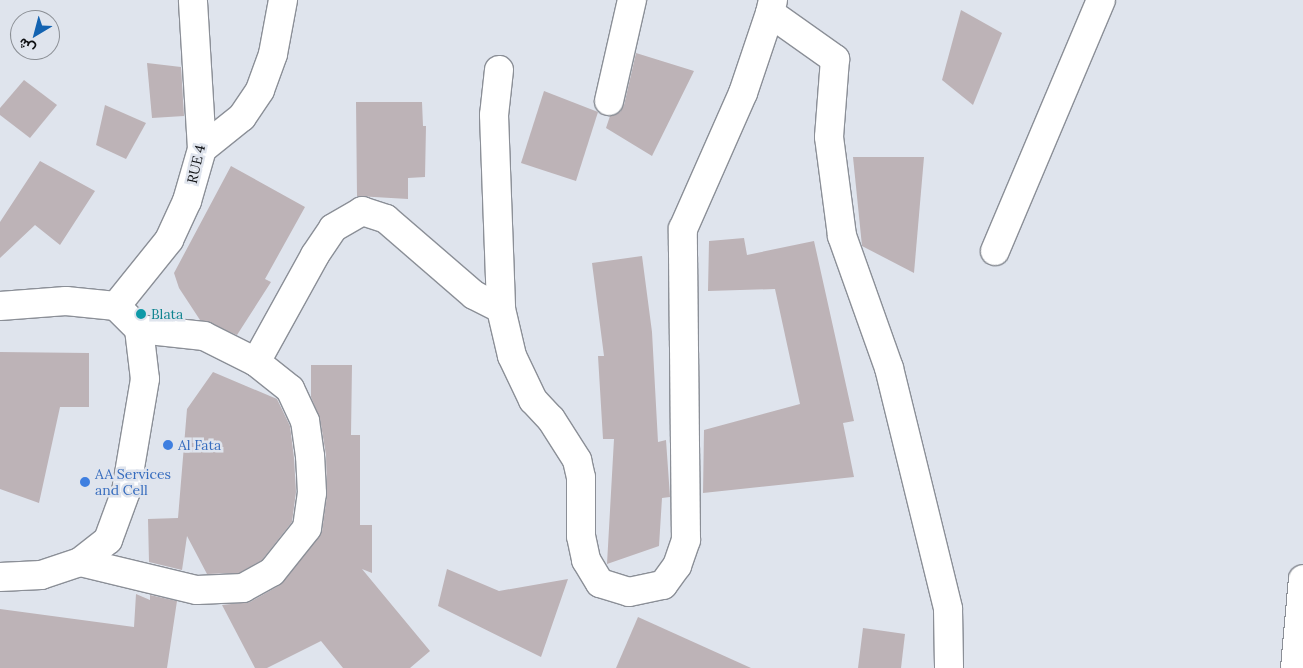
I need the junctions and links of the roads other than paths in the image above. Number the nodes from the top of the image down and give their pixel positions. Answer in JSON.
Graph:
{"nodes":[{"id":1,"x":193,"y":0,"type":"edge"},
{"id":2,"x":283,"y":0,"type":"edge"},
{"id":3,"x":632,"y":0,"type":"edge"},
{"id":4,"x":1101,"y":0,"type":"edge"},
{"id":5,"x":772,"y":6,"type":"edge"},
{"id":6,"x":499,"y":70,"type":"dead end"},
{"id":7,"x":609,"y":101,"type":"dead end"},
{"id":8,"x":202,"y":148,"type":"junction"},
{"id":9,"x":995,"y":251,"type":"dead end"},
{"id":10,"x":0,"y":306,"type":"edge"},
{"id":11,"x":116,"y":306,"type":"junction"},
{"id":12,"x":501,"y":309,"type":"junction"},
{"id":13,"x":139,"y":329,"type":"junction"},
{"id":14,"x":256,"y":362,"type":"junction"},
{"id":15,"x":80,"y":562,"type":"junction"},
{"id":16,"x":0,"y":577,"type":"edge"},
{"id":17,"x":1303,"y":579,"type":"edge"},
{"id":18,"x":949,"y":668,"type":"edge"},
{"id":19,"x":1295,"y":668,"type":"edge"}],
"edges":[{"from":1,"to":8,"type":"street","name":"RUE 4"},
{"from":2,"to":8,"type":"street"},
{"from":3,"to":7,"type":"street"},
{"from":4,"to":9,"type":"street"},
{"from":5,"to":12,"type":"street"},
{"from":5,"to":18,"type":"street"},
{"from":6,"to":12,"type":"street"},
{"from":8,"to":11,"type":"street","name":"RUE 4"},
{"from":10,"to":11,"type":"street"},
{"from":11,"to":13,"type":"street"},
{"from":12,"to":14,"type":"street"},
{"from":13,"to":14,"type":"street"},
{"from":13,"to":15,"type":"street"},
{"from":14,"to":15,"type":"street"},
{"from":15,"to":16,"type":"street"},
{"from":17,"to":19,"type":"street"}]}
